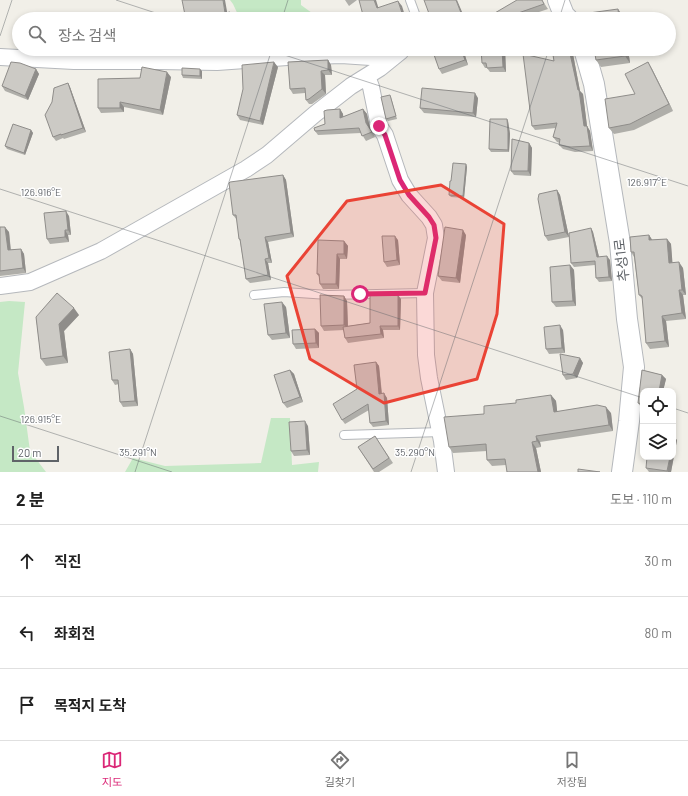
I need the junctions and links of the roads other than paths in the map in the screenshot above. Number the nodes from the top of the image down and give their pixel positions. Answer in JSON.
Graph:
{"nodes":[{"id":1,"x":410,"y":0,"type":"edge"},
{"id":2,"x":558,"y":0,"type":"edge"},
{"id":3,"x":414,"y":12,"type":"edge"},
{"id":4,"x":563,"y":12,"type":"edge"},
{"id":5,"x":323,"y":56,"type":"edge"},
{"id":6,"x":356,"y":56,"type":"edge"},
{"id":7,"x":376,"y":56,"type":"edge"},
{"id":8,"x":397,"y":56,"type":"edge"},
{"id":9,"x":586,"y":56,"type":"edge"},
{"id":10,"x":0,"y":57,"type":"edge"},
{"id":11,"x":367,"y":76,"type":"junction"},
{"id":12,"x":0,"y":286,"type":"edge"},
{"id":13,"x":425,"y":293,"type":"junction"},
{"id":14,"x":254,"y":295,"type":"dead end"},
{"id":15,"x":441,"y":432,"type":"junction"},
{"id":16,"x":344,"y":435,"type":"dead end"},
{"id":17,"x":446,"y":472,"type":"edge"},
{"id":18,"x":622,"y":472,"type":"edge"}],
"edges":[{"from":1,"to":3,"type":"lane"},
{"from":2,"to":4,"type":"street"},
{"from":5,"to":10,"type":"street"},
{"from":6,"to":7,"type":"street"},
{"from":8,"to":11,"type":"street"},
{"from":9,"to":18,"type":"street","name":"추성1로"},
{"from":11,"to":12,"type":"street"},
{"from":11,"to":13,"type":"street"},
{"from":13,"to":14,"type":"lane"},
{"from":13,"to":15,"type":"street"},
{"from":15,"to":16,"type":"lane"},
{"from":15,"to":17,"type":"street"}]}
